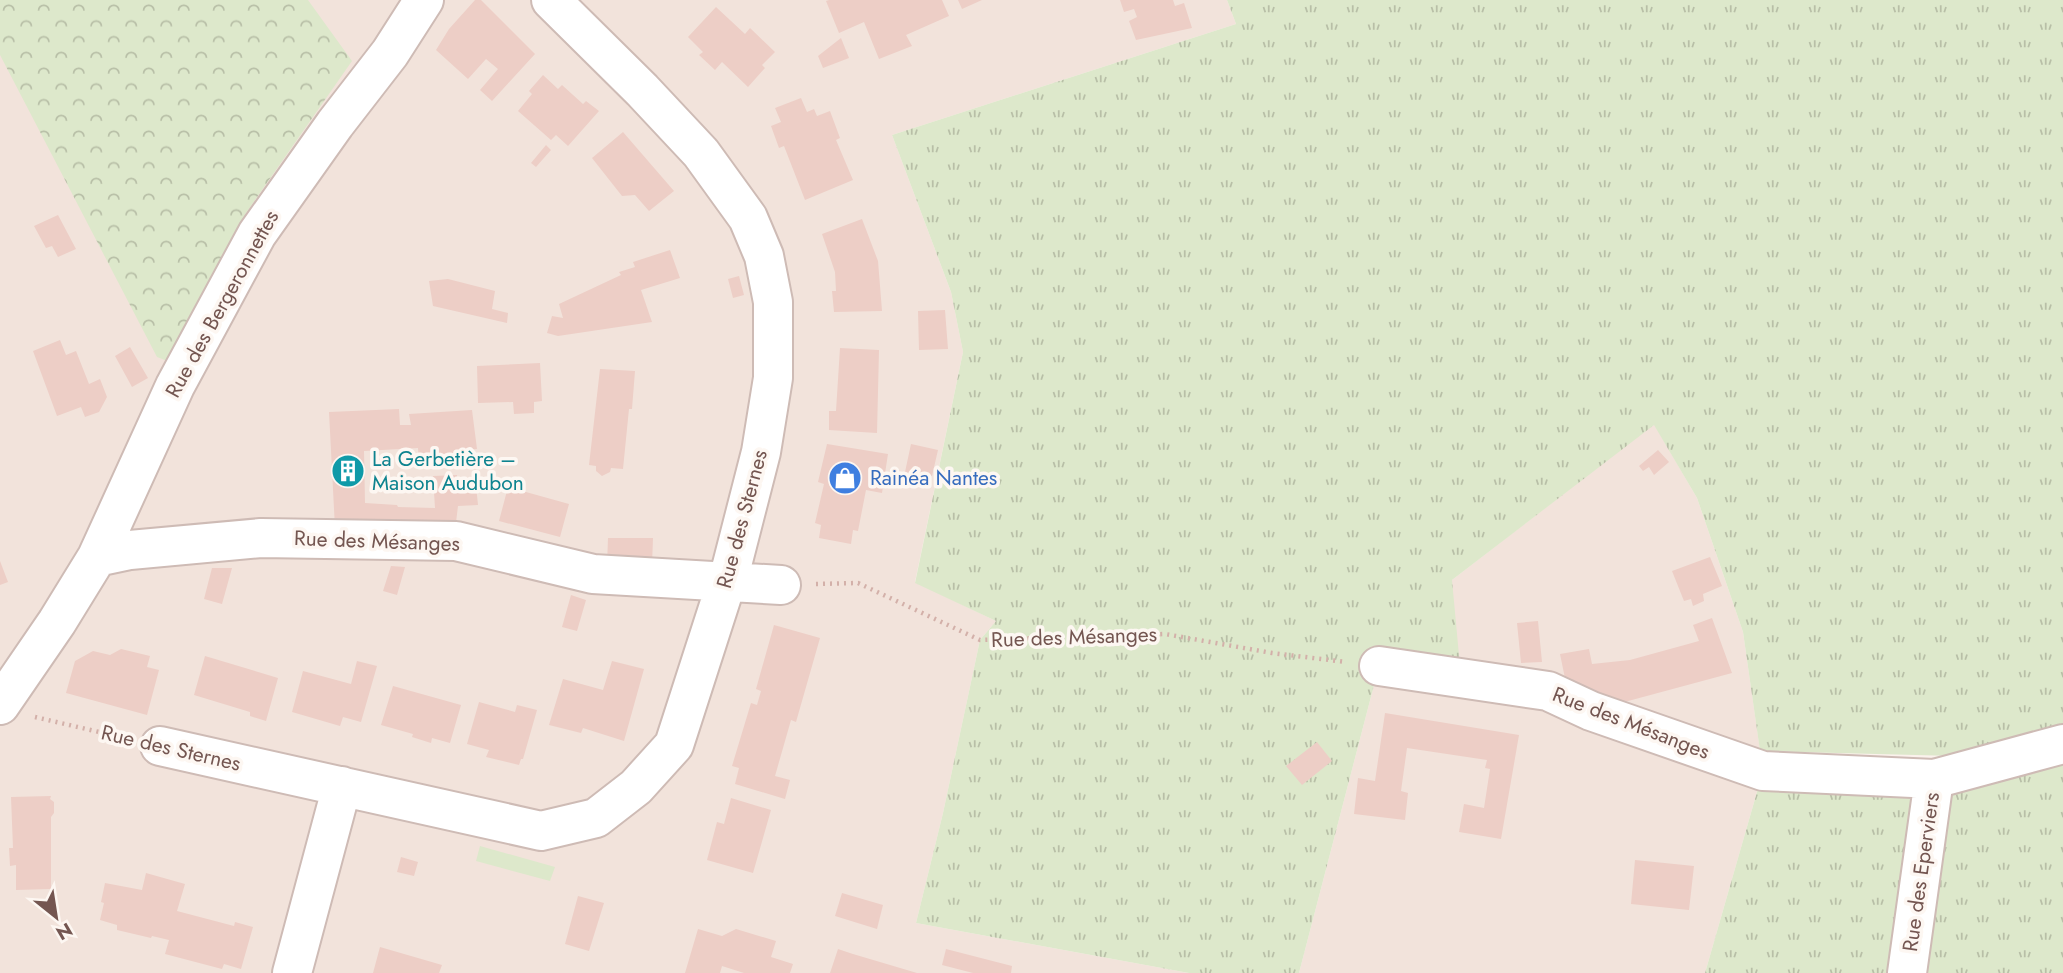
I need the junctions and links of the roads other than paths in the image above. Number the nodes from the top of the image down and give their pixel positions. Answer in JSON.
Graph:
{"nodes":[{"id":1,"x":424,"y":0,"type":"edge"},
{"id":2,"x":551,"y":0,"type":"edge"},
{"id":3,"x":97,"y":556,"type":"junction"},
{"id":4,"x":726,"y":583,"type":"junction"},
{"id":5,"x":780,"y":585,"type":"road end"},
{"id":6,"x":1379,"y":666,"type":"road end"},
{"id":7,"x":13,"y":710,"type":"edge"},
{"id":8,"x":2063,"y":744,"type":"edge"},
{"id":9,"x":160,"y":746,"type":"road end"},
{"id":10,"x":1934,"y":779,"type":"junction"},
{"id":11,"x":342,"y":786,"type":"junction"},
{"id":12,"x":292,"y":973,"type":"edge"},
{"id":13,"x":1907,"y":973,"type":"edge"}],
"edges":[{"from":1,"to":3,"type":"street","name":"Rue des Bergeronnettes"},
{"from":2,"to":4,"type":"street","name":"Rue des Sternes"},
{"from":3,"to":4,"type":"street","name":"Rue des Mésanges"},
{"from":3,"to":7,"type":"street"},
{"from":4,"to":5,"type":"street","name":"Rue des Mésanges"},
{"from":4,"to":11,"type":"street","name":"Rue des Sternes"},
{"from":6,"to":10,"type":"street","name":"Rue des Mésanges"},
{"from":8,"to":10,"type":"street","name":"Rue des Eperviers"},
{"from":9,"to":11,"type":"street","name":"Rue des Sternes"},
{"from":10,"to":13,"type":"street","name":"Rue des Eperviers"},
{"from":11,"to":12,"type":"street"}]}
